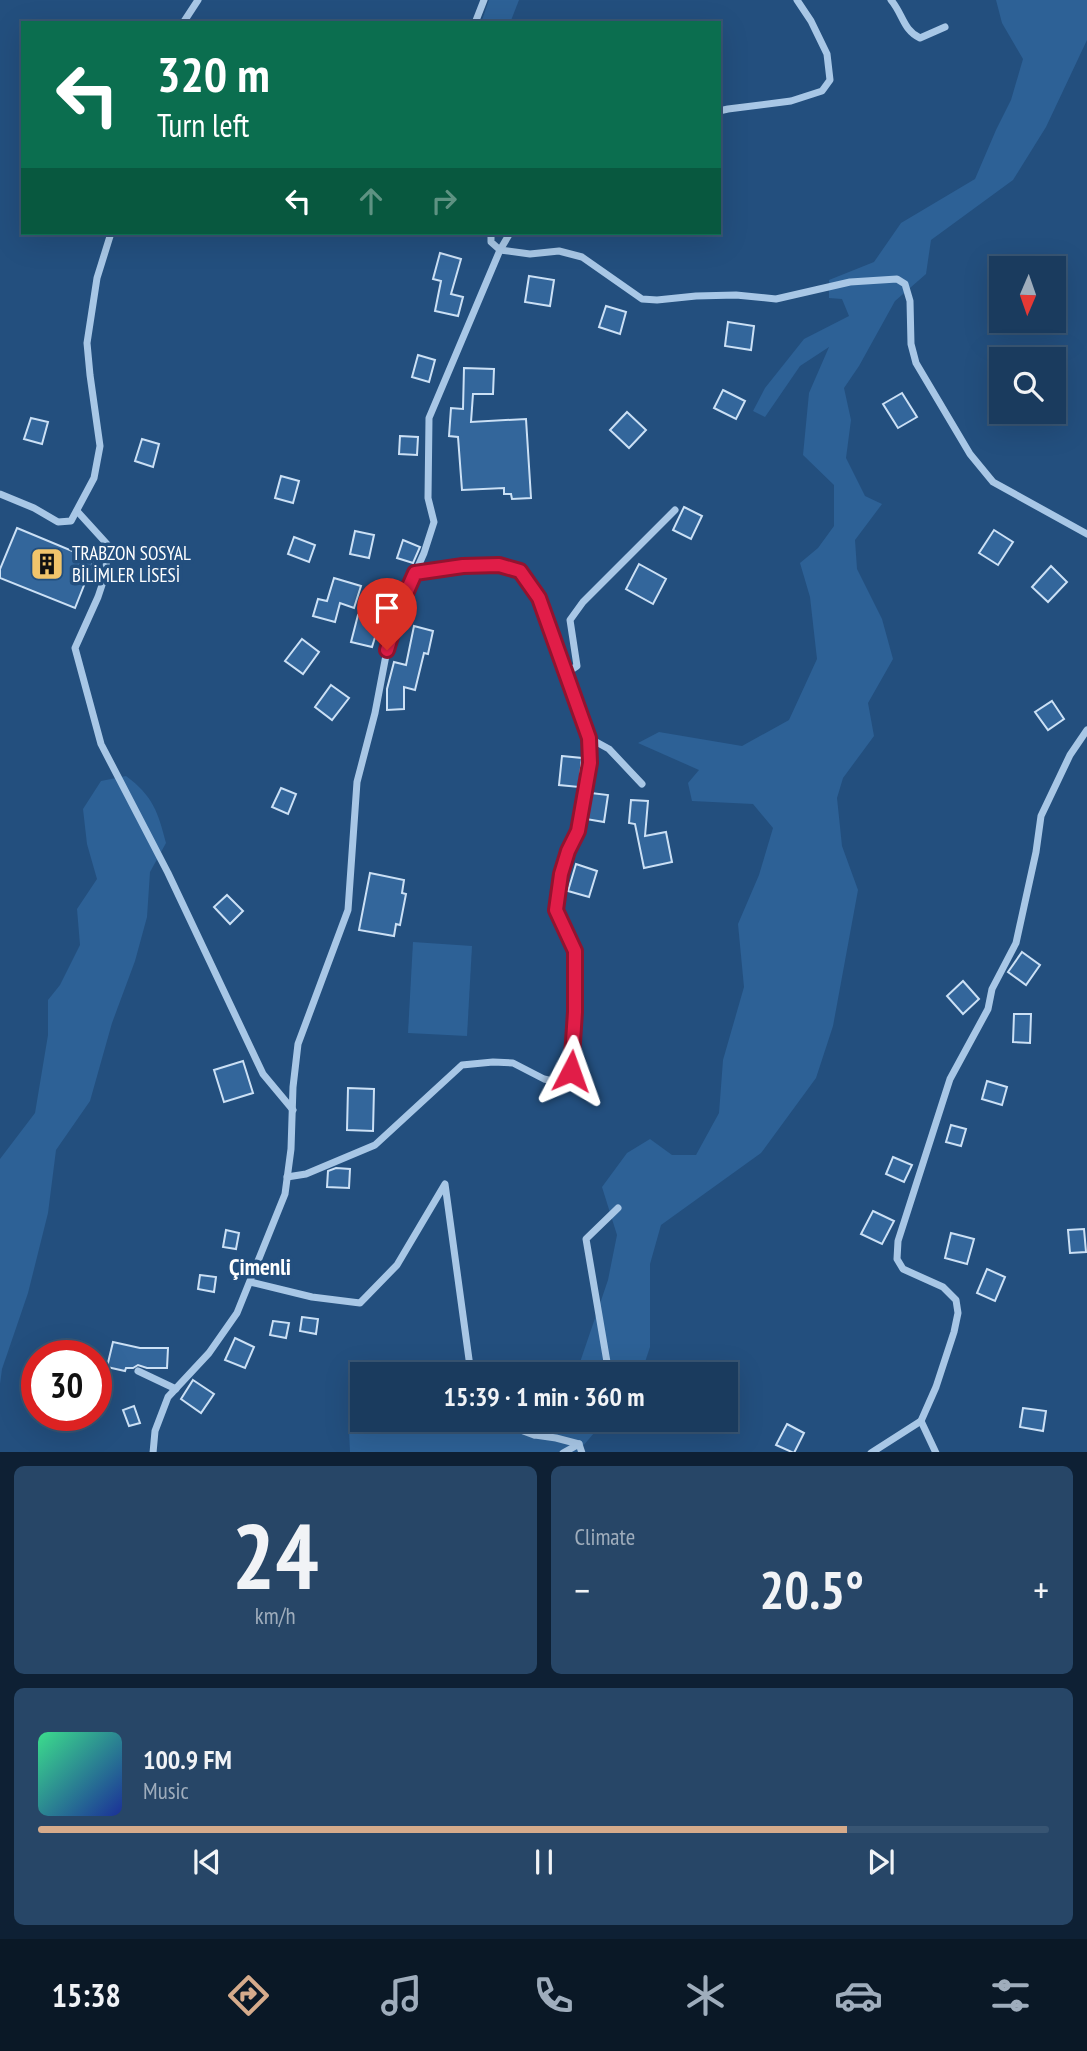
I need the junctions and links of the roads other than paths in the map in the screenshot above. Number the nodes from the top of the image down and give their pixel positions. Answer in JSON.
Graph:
{"nodes":[{"id":1,"x":198,"y":0,"type":"edge"},
{"id":2,"x":484,"y":0,"type":"edge"},
{"id":3,"x":797,"y":0,"type":"edge"},
{"id":4,"x":891,"y":0,"type":"edge"},
{"id":5,"x":184,"y":21,"type":"edge"},
{"id":6,"x":476,"y":21,"type":"edge"},
{"id":7,"x":945,"y":27,"type":"dead end"},
{"id":8,"x":721,"y":110,"type":"edge"},
{"id":9,"x":110,"y":235,"type":"edge"},
{"id":10,"x":491,"y":235,"type":"edge"},
{"id":11,"x":509,"y":235,"type":"edge"},
{"id":12,"x":500,"y":250,"type":"junction"},
{"id":13,"x":0,"y":494,"type":"edge"},
{"id":14,"x":675,"y":510,"type":"dead end"},
{"id":15,"x":77,"y":511,"type":"junction"},
{"id":16,"x":1087,"y":534,"type":"edge"},
{"id":17,"x":415,"y":573,"type":"junction"},
{"id":18,"x":565,"y":674,"type":"junction"},
{"id":19,"x":1087,"y":730,"type":"edge"},
{"id":20,"x":589,"y":738,"type":"junction"},
{"id":21,"x":642,"y":784,"type":"dead end"},
{"id":22,"x":293,"y":1110,"type":"junction"},
{"id":23,"x":287,"y":1177,"type":"junction"},
{"id":24,"x":618,"y":1208,"type":"dead end"},
{"id":25,"x":250,"y":1282,"type":"junction"},
{"id":26,"x":469,"y":1362,"type":"edge"},
{"id":27,"x":607,"y":1362,"type":"edge"},
{"id":28,"x":138,"y":1371,"type":"dead end"},
{"id":29,"x":176,"y":1389,"type":"junction"},
{"id":30,"x":922,"y":1421,"type":"junction"},
{"id":31,"x":526,"y":1432,"type":"edge"},
{"id":32,"x":540,"y":1432,"type":"edge"},
{"id":33,"x":534,"y":1435,"type":"junction"},
{"id":34,"x":579,"y":1444,"type":"junction"},
{"id":35,"x":153,"y":1452,"type":"edge"},
{"id":36,"x":563,"y":1452,"type":"edge"},
{"id":37,"x":582,"y":1452,"type":"edge"},
{"id":38,"x":872,"y":1452,"type":"edge"},
{"id":39,"x":936,"y":1452,"type":"edge"}],
"edges":[{"from":1,"to":5,"type":"street"},
{"from":2,"to":6,"type":"street"},
{"from":3,"to":8,"type":"street"},
{"from":4,"to":7,"type":"street"},
{"from":9,"to":15,"type":"street"},
{"from":10,"to":12,"type":"street"},
{"from":11,"to":12,"type":"street"},
{"from":12,"to":16,"type":"street"},
{"from":12,"to":17,"type":"street"},
{"from":13,"to":15,"type":"street"},
{"from":14,"to":18,"type":"street"},
{"from":15,"to":22,"type":"street"},
{"from":17,"to":18,"type":"street"},
{"from":17,"to":22,"type":"street"},
{"from":18,"to":20,"type":"street"},
{"from":19,"to":30,"type":"street"},
{"from":20,"to":21,"type":"street"},
{"from":20,"to":23,"type":"street"},
{"from":22,"to":23,"type":"street"},
{"from":23,"to":25,"type":"street"},
{"from":24,"to":27,"type":"street"},
{"from":25,"to":26,"type":"street"},
{"from":25,"to":29,"type":"street"},
{"from":28,"to":29,"type":"street"},
{"from":29,"to":35,"type":"street"},
{"from":30,"to":38,"type":"street"},
{"from":30,"to":39,"type":"street"},
{"from":31,"to":33,"type":"street"},
{"from":32,"to":33,"type":"street"},
{"from":33,"to":34,"type":"street"},
{"from":34,"to":36,"type":"street"},
{"from":34,"to":37,"type":"street"}]}
